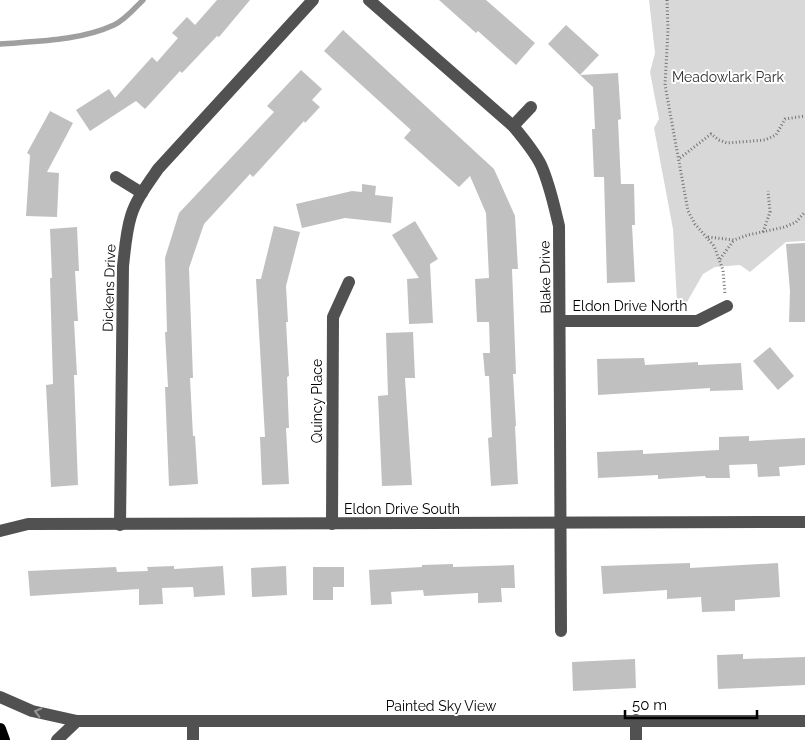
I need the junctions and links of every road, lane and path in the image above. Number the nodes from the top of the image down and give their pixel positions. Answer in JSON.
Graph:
{"nodes":[{"id":1,"x":313,"y":0,"type":"edge"},
{"id":2,"x":369,"y":0,"type":"edge"},
{"id":3,"x":667,"y":0,"type":"edge"},
{"id":4,"x":531,"y":108,"type":"dead end"},
{"id":5,"x":805,"y":116,"type":"edge"},
{"id":6,"x":513,"y":126,"type":"junction"},
{"id":7,"x":679,"y":158,"type":"junction"},
{"id":8,"x":116,"y":178,"type":"dead end"},
{"id":9,"x":768,"y":191,"type":"dead end"},
{"id":10,"x":142,"y":193,"type":"junction"},
{"id":11,"x":805,"y":212,"type":"edge"},
{"id":12,"x":763,"y":232,"type":"junction"},
{"id":13,"x":707,"y":237,"type":"junction"},
{"id":14,"x":734,"y":240,"type":"junction"},
{"id":15,"x":719,"y":260,"type":"junction"},
{"id":16,"x":349,"y":282,"type":"dead end"},
{"id":17,"x":727,"y":306,"type":"joint"},
{"id":18,"x":560,"y":321,"type":"junction"},
{"id":19,"x":805,"y":522,"type":"edge"},
{"id":20,"x":332,"y":524,"type":"junction"},
{"id":21,"x":560,"y":524,"type":"junction"},
{"id":22,"x":120,"y":525,"type":"junction"},
{"id":23,"x":0,"y":530,"type":"edge"},
{"id":24,"x":561,"y":630,"type":"dead end"},
{"id":25,"x":0,"y":697,"type":"edge"},
{"id":26,"x":636,"y":720,"type":"junction"},
{"id":27,"x":77,"y":721,"type":"junction"},
{"id":28,"x":193,"y":721,"type":"junction"},
{"id":29,"x":805,"y":721,"type":"edge"},
{"id":30,"x":0,"y":728,"type":"edge"},
{"id":31,"x":4,"y":740,"type":"edge"},
{"id":32,"x":57,"y":740,"type":"edge"},
{"id":33,"x":193,"y":740,"type":"edge"},
{"id":34,"x":636,"y":740,"type":"edge"}],
"edges":[{"from":1,"to":10,"type":"street","name":"Dickens Drive"},
{"from":2,"to":6,"type":"street","name":"Blake Drive"},
{"from":3,"to":7,"type":"path"},
{"from":4,"to":6,"type":"street"},
{"from":5,"to":7,"type":"path"},
{"from":6,"to":18,"type":"street","name":"Blake Drive"},
{"from":7,"to":13,"type":"path"},
{"from":8,"to":10,"type":"street"},
{"from":9,"to":12,"type":"path"},
{"from":10,"to":22,"type":"street","name":"Dickens Drive"},
{"from":11,"to":12,"type":"path"},
{"from":12,"to":14,"type":"path"},
{"from":13,"to":14,"type":"path"},
{"from":13,"to":15,"type":"path"},
{"from":14,"to":15,"type":"path"},
{"from":15,"to":17,"type":"path"},
{"from":16,"to":20,"type":"street","name":"Quincy Place"},
{"from":17,"to":18,"type":"street","name":"Eldon Drive North"},
{"from":18,"to":21,"type":"street","name":"Blake Drive"},
{"from":19,"to":21,"type":"street","name":"Eldon Drive South"},
{"from":20,"to":21,"type":"street","name":"Eldon Drive South"},
{"from":20,"to":22,"type":"street","name":"Eldon Drive South"},
{"from":21,"to":24,"type":"street","name":"Blake Drive"},
{"from":22,"to":23,"type":"street","name":"Eldon Drive South"},
{"from":27,"to":25,"type":"street","name":"Painted Sky View","one_way":true},
{"from":26,"to":28,"type":"street","name":"Painted Sky View"},
{"from":26,"to":29,"type":"street","name":"Painted Sky View"},
{"from":26,"to":34,"type":"street"},
{"from":27,"to":28,"type":"street","name":"Painted Sky View"},
{"from":27,"to":32,"type":"street"},
{"from":28,"to":33,"type":"street"},
{"from":30,"to":31,"type":"main road"}]}
